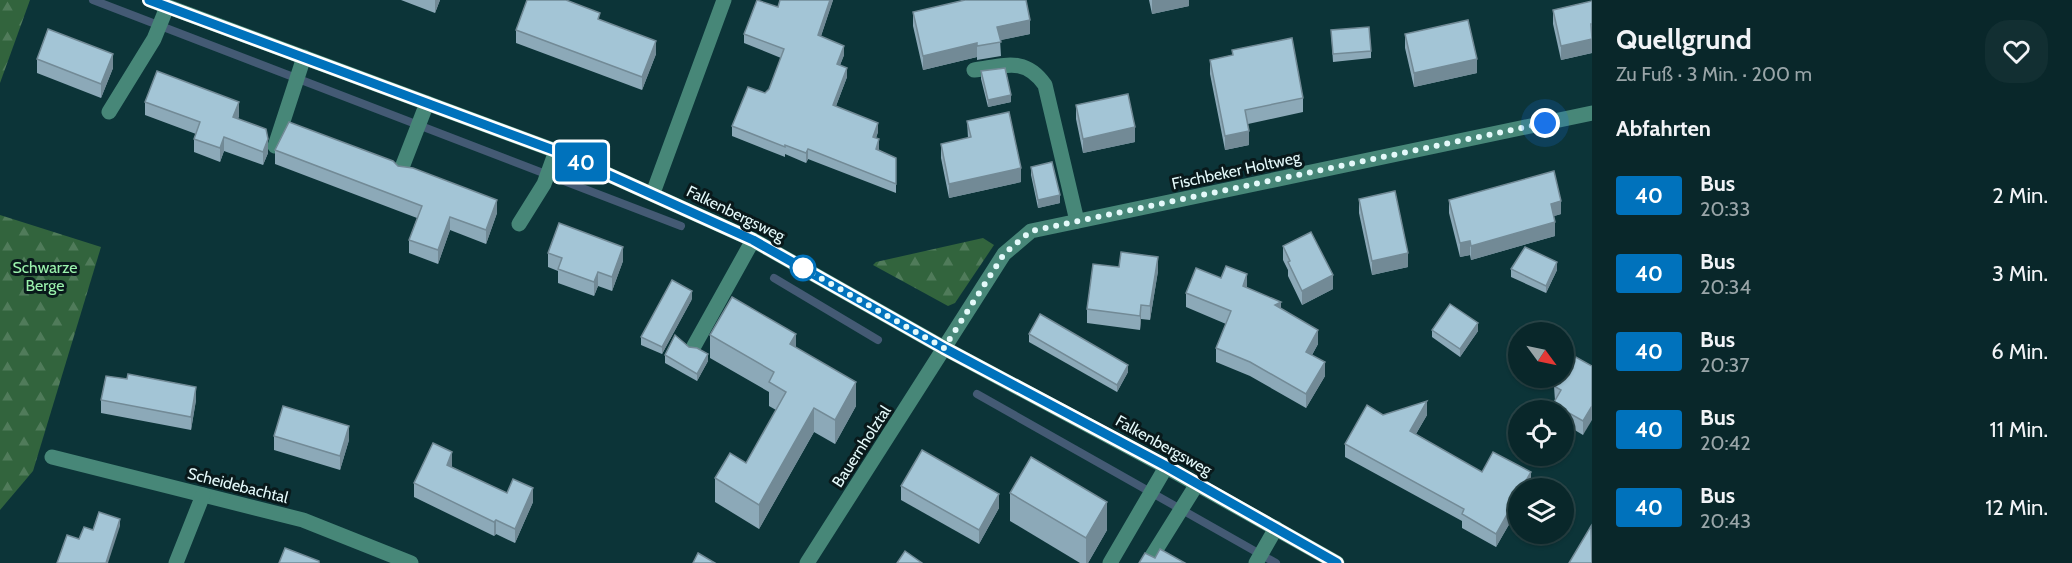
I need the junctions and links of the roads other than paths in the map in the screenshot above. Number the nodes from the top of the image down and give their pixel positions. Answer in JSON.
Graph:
{"nodes":[{"id":1,"x":150,"y":0,"type":"edge"},
{"id":2,"x":724,"y":0,"type":"edge"},
{"id":3,"x":165,"y":12,"type":"junction"},
{"id":4,"x":302,"y":64,"type":"junction"},
{"id":5,"x":974,"y":70,"type":"dead end"},
{"id":6,"x":109,"y":112,"type":"dead end"},
{"id":7,"x":1592,"y":113,"type":"edge"},
{"id":8,"x":422,"y":117,"type":"junction"},
{"id":9,"x":275,"y":146,"type":"edge"},
{"id":10,"x":554,"y":158,"type":"junction"},
{"id":11,"x":401,"y":170,"type":"edge"},
{"id":12,"x":653,"y":193,"type":"junction"},
{"id":13,"x":1077,"y":222,"type":"junction"},
{"id":14,"x":519,"y":224,"type":"dead end"},
{"id":15,"x":753,"y":240,"type":"junction"},
{"id":16,"x":694,"y":346,"type":"edge"},
{"id":17,"x":944,"y":348,"type":"junction"},
{"id":18,"x":52,"y":457,"type":"dead end"},
{"id":19,"x":1166,"y":466,"type":"junction"},
{"id":20,"x":1197,"y":484,"type":"junction"},
{"id":21,"x":203,"y":495,"type":"junction"},
{"id":22,"x":1276,"y":528,"type":"junction"},
{"id":23,"x":1152,"y":556,"type":"edge"},
{"id":24,"x":1259,"y":558,"type":"edge"},
{"id":25,"x":176,"y":563,"type":"edge"},
{"id":26,"x":411,"y":563,"type":"edge"},
{"id":27,"x":807,"y":563,"type":"edge"},
{"id":28,"x":1110,"y":563,"type":"edge"},
{"id":29,"x":1337,"y":563,"type":"edge"}],
"edges":[{"from":1,"to":3,"type":"street","name":"Falkenbergsweg"},
{"from":2,"to":12,"type":"street"},
{"from":3,"to":4,"type":"street","name":"Falkenbergsweg"},
{"from":3,"to":6,"type":"street"},
{"from":4,"to":8,"type":"street","name":"Falkenbergsweg"},
{"from":4,"to":9,"type":"street"},
{"from":5,"to":13,"type":"street"},
{"from":7,"to":13,"type":"street","name":"Fischbeker Holtweg"},
{"from":8,"to":10,"type":"street","name":"Falkenbergsweg"},
{"from":8,"to":11,"type":"street"},
{"from":10,"to":12,"type":"street","name":"Falkenbergsweg"},
{"from":10,"to":14,"type":"street"},
{"from":12,"to":15,"type":"street","name":"Falkenbergsweg"},
{"from":13,"to":17,"type":"street","name":"Fischbeker Holtweg"},
{"from":15,"to":16,"type":"street"},
{"from":15,"to":17,"type":"street","name":"Falkenbergsweg"},
{"from":17,"to":19,"type":"street","name":"Falkenbergsweg"},
{"from":17,"to":27,"type":"street","name":"Bauernholztal"},
{"from":18,"to":21,"type":"street","name":"Scheidebachtal"},
{"from":19,"to":20,"type":"street","name":"Falkenbergsweg"},
{"from":19,"to":28,"type":"street"},
{"from":20,"to":22,"type":"street","name":"Falkenbergsweg"},
{"from":20,"to":23,"type":"street"},
{"from":21,"to":25,"type":"street"},
{"from":21,"to":26,"type":"street","name":"Scheidebachtal"},
{"from":22,"to":24,"type":"street"},
{"from":22,"to":29,"type":"street","name":"Falkenbergsweg"}]}
